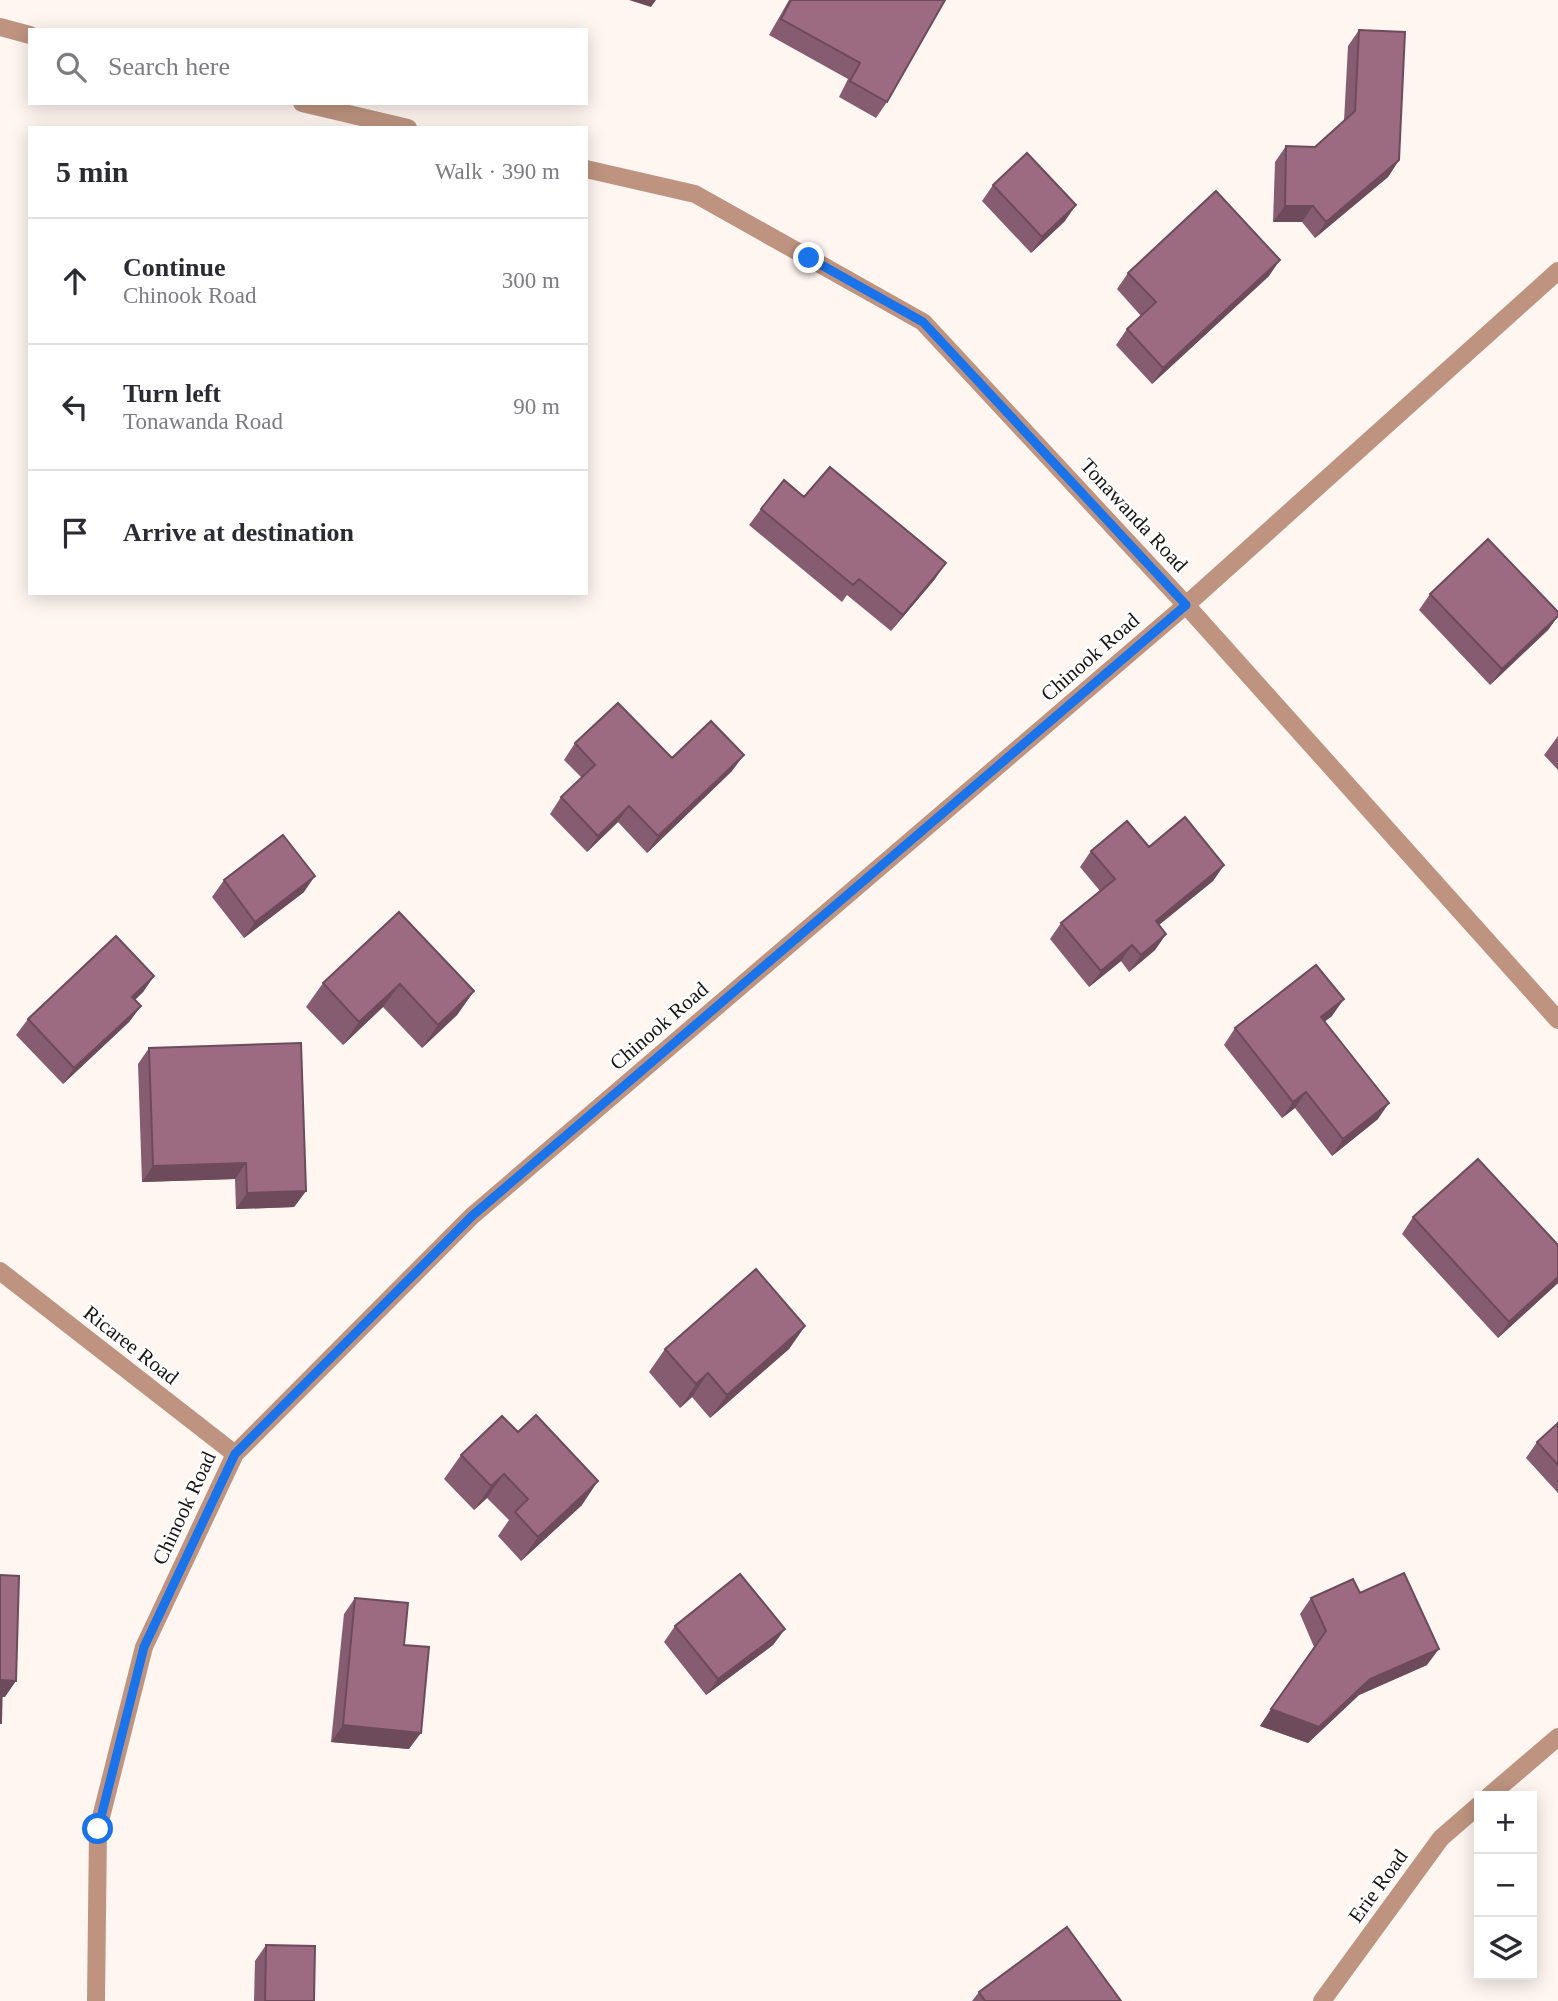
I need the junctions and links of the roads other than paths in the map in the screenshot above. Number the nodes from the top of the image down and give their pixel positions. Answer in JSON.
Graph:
{"nodes":[{"id":1,"x":0,"y":27,"type":"edge"},
{"id":2,"x":28,"y":34,"type":"edge"},
{"id":3,"x":310,"y":105,"type":"edge"},
{"id":4,"x":400,"y":126,"type":"edge"},
{"id":5,"x":588,"y":169,"type":"edge"},
{"id":6,"x":1558,"y":271,"type":"edge"},
{"id":7,"x":1186,"y":605,"type":"junction"},
{"id":8,"x":1558,"y":1020,"type":"edge"},
{"id":9,"x":0,"y":1271,"type":"edge"},
{"id":10,"x":235,"y":1454,"type":"junction"},
{"id":11,"x":1558,"y":1737,"type":"edge"},
{"id":12,"x":1495,"y":1791,"type":"edge"},
{"id":13,"x":1474,"y":1809,"type":"edge"},
{"id":14,"x":96,"y":2001,"type":"edge"},
{"id":15,"x":1322,"y":2001,"type":"edge"}],
"edges":[{"from":1,"to":2,"type":"street"},
{"from":3,"to":4,"type":"street"},
{"from":5,"to":7,"type":"street","name":"Tonawanda Road"},
{"from":6,"to":7,"type":"street","name":"Chinook Road"},
{"from":7,"to":8,"type":"street","name":"Tonawanda Road"},
{"from":7,"to":10,"type":"street","name":"Chinook Road"},
{"from":9,"to":10,"type":"street","name":"Ricaree Road"},
{"from":10,"to":14,"type":"street","name":"Chinook Road"},
{"from":11,"to":12,"type":"street"},
{"from":13,"to":15,"type":"street","name":"Erie Road"}]}
